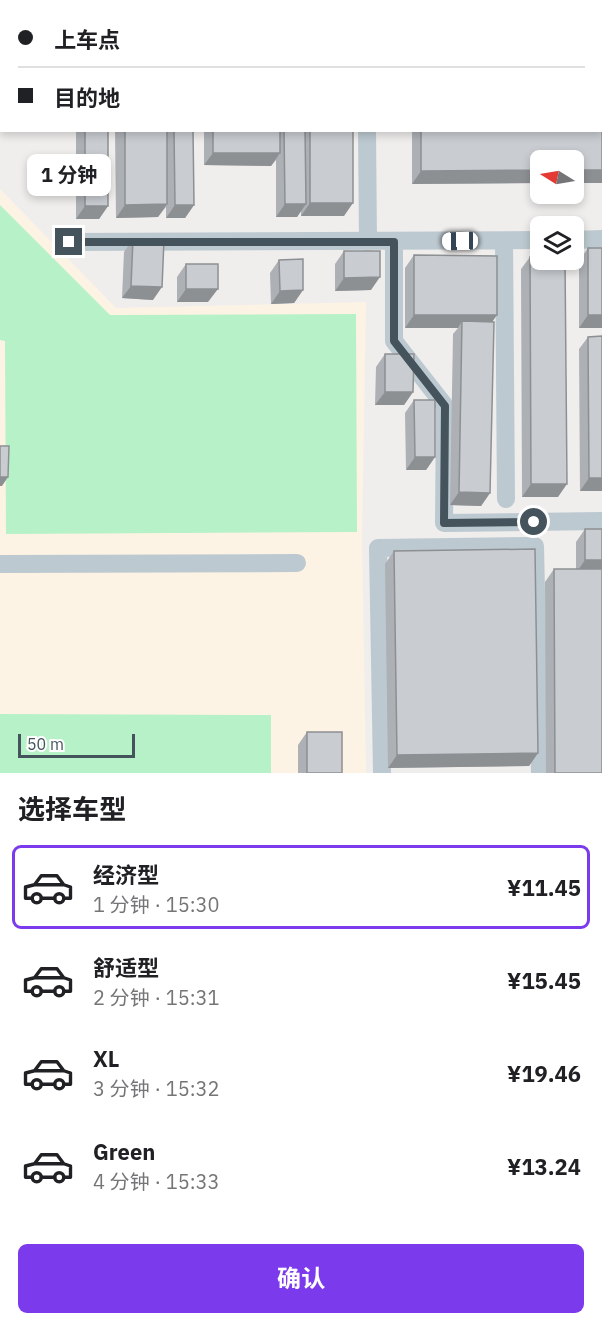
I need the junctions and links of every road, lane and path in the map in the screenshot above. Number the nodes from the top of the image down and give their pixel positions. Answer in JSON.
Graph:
{"nodes":[{"id":1,"x":367,"y":132,"type":"edge"},
{"id":2,"x":530,"y":240,"type":"edge"},
{"id":3,"x":584,"y":240,"type":"edge"},
{"id":4,"x":602,"y":240,"type":"edge"},
{"id":5,"x":504,"y":241,"type":"junction"},
{"id":6,"x":69,"y":242,"type":"dead end"},
{"id":7,"x":368,"y":242,"type":"junction"},
{"id":8,"x":394,"y":242,"type":"junction"},
{"id":9,"x":506,"y":500,"type":"dead end"},
{"id":10,"x":602,"y":521,"type":"edge"},
{"id":11,"x":297,"y":563,"type":"dead end"},
{"id":12,"x":0,"y":564,"type":"edge"},
{"id":13,"x":382,"y":773,"type":"edge"},
{"id":14,"x":540,"y":773,"type":"edge"}],
"edges":[{"from":1,"to":7,"type":"lane"},
{"from":2,"to":5,"type":"lane"},
{"from":3,"to":4,"type":"lane"},
{"from":5,"to":8,"type":"lane"},
{"from":5,"to":9,"type":"lane"},
{"from":6,"to":7,"type":"lane"},
{"from":7,"to":8,"type":"lane"},
{"from":8,"to":10,"type":"lane"},
{"from":11,"to":12,"type":"lane"},
{"from":13,"to":14,"type":"lane"}]}
